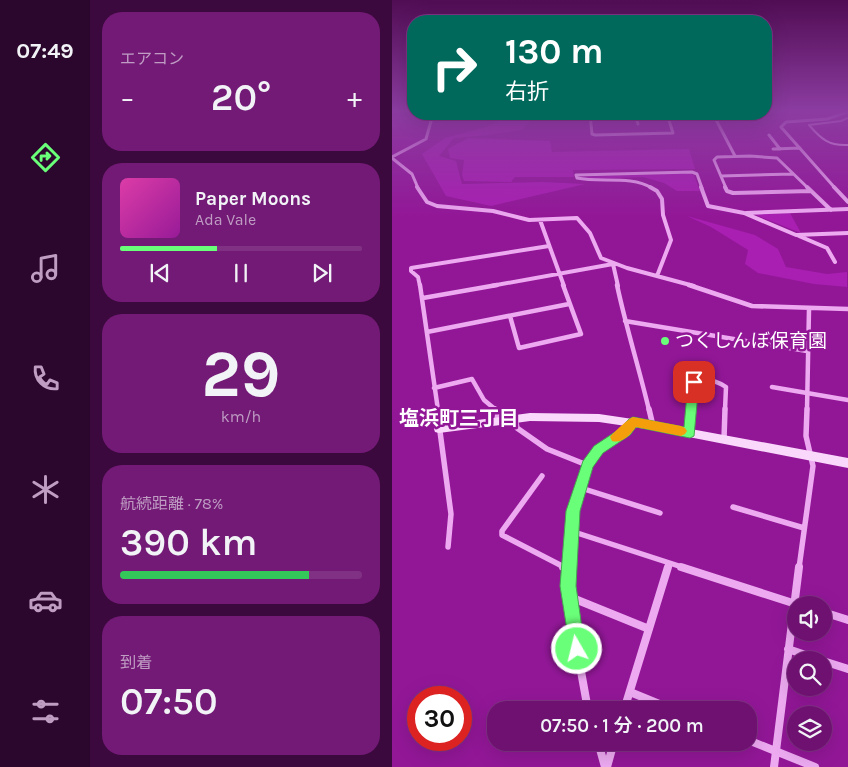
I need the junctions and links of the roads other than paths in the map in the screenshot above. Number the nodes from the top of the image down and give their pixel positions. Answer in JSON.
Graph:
{"nodes":[{"id":1,"x":414,"y":146,"type":"edge"},
{"id":2,"x":730,"y":146,"type":"edge"},
{"id":3,"x":777,"y":146,"type":"edge"},
{"id":4,"x":800,"y":148,"type":"joint"},
{"id":5,"x":773,"y":149,"type":"dead end"},
{"id":6,"x":780,"y":149,"type":"junction"},
{"id":7,"x":735,"y":156,"type":"junction"},
{"id":8,"x":392,"y":158,"type":"edge"},
{"id":9,"x":794,"y":174,"type":"junction"},
{"id":10,"x":721,"y":176,"type":"junction"},
{"id":11,"x":811,"y":190,"type":"junction"},
{"id":12,"x":848,"y":202,"type":"edge"},
{"id":13,"x":831,"y":210,"type":"junction"},
{"id":14,"x":848,"y":210,"type":"edge"},
{"id":15,"x":744,"y":213,"type":"junction"},
{"id":16,"x":540,"y":220,"type":"junction"},
{"id":17,"x":848,"y":233,"type":"edge"},
{"id":18,"x":796,"y":235,"type":"junction"},
{"id":19,"x":549,"y":246,"type":"junction"},
{"id":20,"x":835,"y":262,"type":"dead end"},
{"id":21,"x":613,"y":264,"type":"junction"},
{"id":22,"x":559,"y":274,"type":"junction"},
{"id":23,"x":657,"y":276,"type":"junction"},
{"id":24,"x":423,"y":298,"type":"junction"},
{"id":25,"x":570,"y":304,"type":"junction"},
{"id":26,"x":809,"y":308,"type":"junction"},
{"id":27,"x":848,"y":309,"type":"edge"},
{"id":28,"x":510,"y":316,"type":"junction"},
{"id":29,"x":625,"y":320,"type":"junction"},
{"id":30,"x":427,"y":332,"type":"junction"},
{"id":31,"x":807,"y":351,"type":"junction"},
{"id":32,"x":772,"y":387,"type":"dead end"},
{"id":33,"x":434,"y":388,"type":"junction"},
{"id":34,"x":807,"y":393,"type":"junction"},
{"id":35,"x":848,"y":400,"type":"edge"},
{"id":36,"x":515,"y":418,"type":"junction"},
{"id":37,"x":497,"y":420,"type":"junction"},
{"id":38,"x":633,"y":422,"type":"junction"},
{"id":39,"x":653,"y":426,"type":"junction"},
{"id":40,"x":439,"y":429,"type":"junction"},
{"id":41,"x":690,"y":433,"type":"junction"},
{"id":42,"x":724,"y":439,"type":"junction"},
{"id":43,"x":811,"y":456,"type":"junction"},
{"id":44,"x":848,"y":463,"type":"edge"},
{"id":45,"x":587,"y":465,"type":"junction"},
{"id":46,"x":542,"y":476,"type":"dead end"},
{"id":47,"x":581,"y":488,"type":"junction"},
{"id":48,"x":734,"y":507,"type":"dead end"},
{"id":49,"x":660,"y":513,"type":"dead end"},
{"id":50,"x":804,"y":528,"type":"junction"},
{"id":51,"x":571,"y":532,"type":"junction"},
{"id":52,"x":448,"y":547,"type":"dead end"},
{"id":53,"x":669,"y":563,"type":"junction"},
{"id":54,"x":568,"y":569,"type":"junction"},
{"id":55,"x":797,"y":596,"type":"edge"},
{"id":56,"x":570,"y":597,"type":"junction"},
{"id":57,"x":787,"y":601,"type":"edge"},
{"id":58,"x":832,"y":615,"type":"edge"},
{"id":59,"x":848,"y":620,"type":"edge"},
{"id":60,"x":649,"y":629,"type":"junction"},
{"id":61,"x":789,"y":641,"type":"edge"},
{"id":62,"x":788,"y":649,"type":"junction"},
{"id":63,"x":794,"y":651,"type":"edge"},
{"id":64,"x":832,"y":663,"type":"edge"},
{"id":65,"x":848,"y":669,"type":"edge"},
{"id":66,"x":630,"y":692,"type":"junction"},
{"id":67,"x":587,"y":701,"type":"edge"},
{"id":68,"x":627,"y":701,"type":"edge"},
{"id":69,"x":652,"y":701,"type":"edge"},
{"id":70,"x":757,"y":744,"type":"edge"},
{"id":71,"x":601,"y":751,"type":"edge"},
{"id":72,"x":611,"y":751,"type":"edge"},
{"id":73,"x":776,"y":752,"type":"junction"},
{"id":74,"x":606,"y":767,"type":"edge"},
{"id":75,"x":774,"y":767,"type":"edge"},
{"id":76,"x":815,"y":767,"type":"edge"}],
"edges":[{"from":1,"to":8,"type":"street"},
{"from":2,"to":7,"type":"street"},
{"from":3,"to":6,"type":"street"},
{"from":4,"to":6,"type":"street"},
{"from":4,"to":12,"type":"street"},
{"from":5,"to":6,"type":"street"},
{"from":7,"to":9,"type":"street"},
{"from":7,"to":10,"type":"street"},
{"from":8,"to":16,"type":"street"},
{"from":9,"to":10,"type":"street"},
{"from":9,"to":11,"type":"street"},
{"from":10,"to":11,"type":"street"},
{"from":11,"to":13,"type":"street"},
{"from":13,"to":14,"type":"street"},
{"from":13,"to":15,"type":"street"},
{"from":15,"to":18,"type":"street"},
{"from":15,"to":23,"type":"street"},
{"from":16,"to":19,"type":"street"},
{"from":16,"to":21,"type":"street"},
{"from":17,"to":18,"type":"street"},
{"from":18,"to":20,"type":"street"},
{"from":19,"to":22,"type":"street"},
{"from":19,"to":24,"type":"street"},
{"from":21,"to":22,"type":"street"},
{"from":21,"to":23,"type":"street"},
{"from":21,"to":29,"type":"street"},
{"from":22,"to":24,"type":"street"},
{"from":22,"to":25,"type":"street"},
{"from":23,"to":26,"type":"street"},
{"from":24,"to":30,"type":"street"},
{"from":25,"to":28,"type":"street"},
{"from":25,"to":28,"type":"street"},
{"from":26,"to":27,"type":"street"},
{"from":26,"to":31,"type":"street"},
{"from":28,"to":30,"type":"street"},
{"from":29,"to":31,"type":"street"},
{"from":29,"to":39,"type":"street"},
{"from":30,"to":33,"type":"street"},
{"from":31,"to":34,"type":"street"},
{"from":32,"to":34,"type":"street"},
{"from":33,"to":37,"type":"street"},
{"from":33,"to":40,"type":"street"},
{"from":34,"to":35,"type":"street"},
{"from":34,"to":43,"type":"street"},
{"from":36,"to":37,"type":"street"},
{"from":36,"to":38,"type":"street"},
{"from":36,"to":45,"type":"street"},
{"from":37,"to":40,"type":"street"},
{"from":38,"to":39,"type":"street"},
{"from":38,"to":45,"type":"street"},
{"from":39,"to":41,"type":"street"},
{"from":40,"to":52,"type":"street"},
{"from":41,"to":42,"type":"street"},
{"from":41,"to":42,"type":"street"},
{"from":42,"to":43,"type":"street"},
{"from":43,"to":44,"type":"street"},
{"from":43,"to":50,"type":"street"},
{"from":45,"to":47,"type":"street"},
{"from":46,"to":54,"type":"street"},
{"from":47,"to":49,"type":"street"},
{"from":47,"to":51,"type":"street"},
{"from":48,"to":50,"type":"street"},
{"from":50,"to":55,"type":"street"},
{"from":51,"to":53,"type":"street"},
{"from":51,"to":54,"type":"street"},
{"from":53,"to":57,"type":"street"},
{"from":53,"to":60,"type":"street"},
{"from":54,"to":56,"type":"street"},
{"from":56,"to":60,"type":"street"},
{"from":56,"to":67,"type":"street"},
{"from":58,"to":59,"type":"street"},
{"from":60,"to":66,"type":"street"},
{"from":61,"to":62,"type":"street"},
{"from":62,"to":63,"type":"street"},
{"from":62,"to":73,"type":"street"},
{"from":64,"to":65,"type":"street"},
{"from":66,"to":68,"type":"street"},
{"from":66,"to":69,"type":"street"},
{"from":70,"to":73,"type":"street"},
{"from":71,"to":74,"type":"street"},
{"from":72,"to":74,"type":"street"},
{"from":73,"to":75,"type":"street"},
{"from":73,"to":76,"type":"street"}]}
